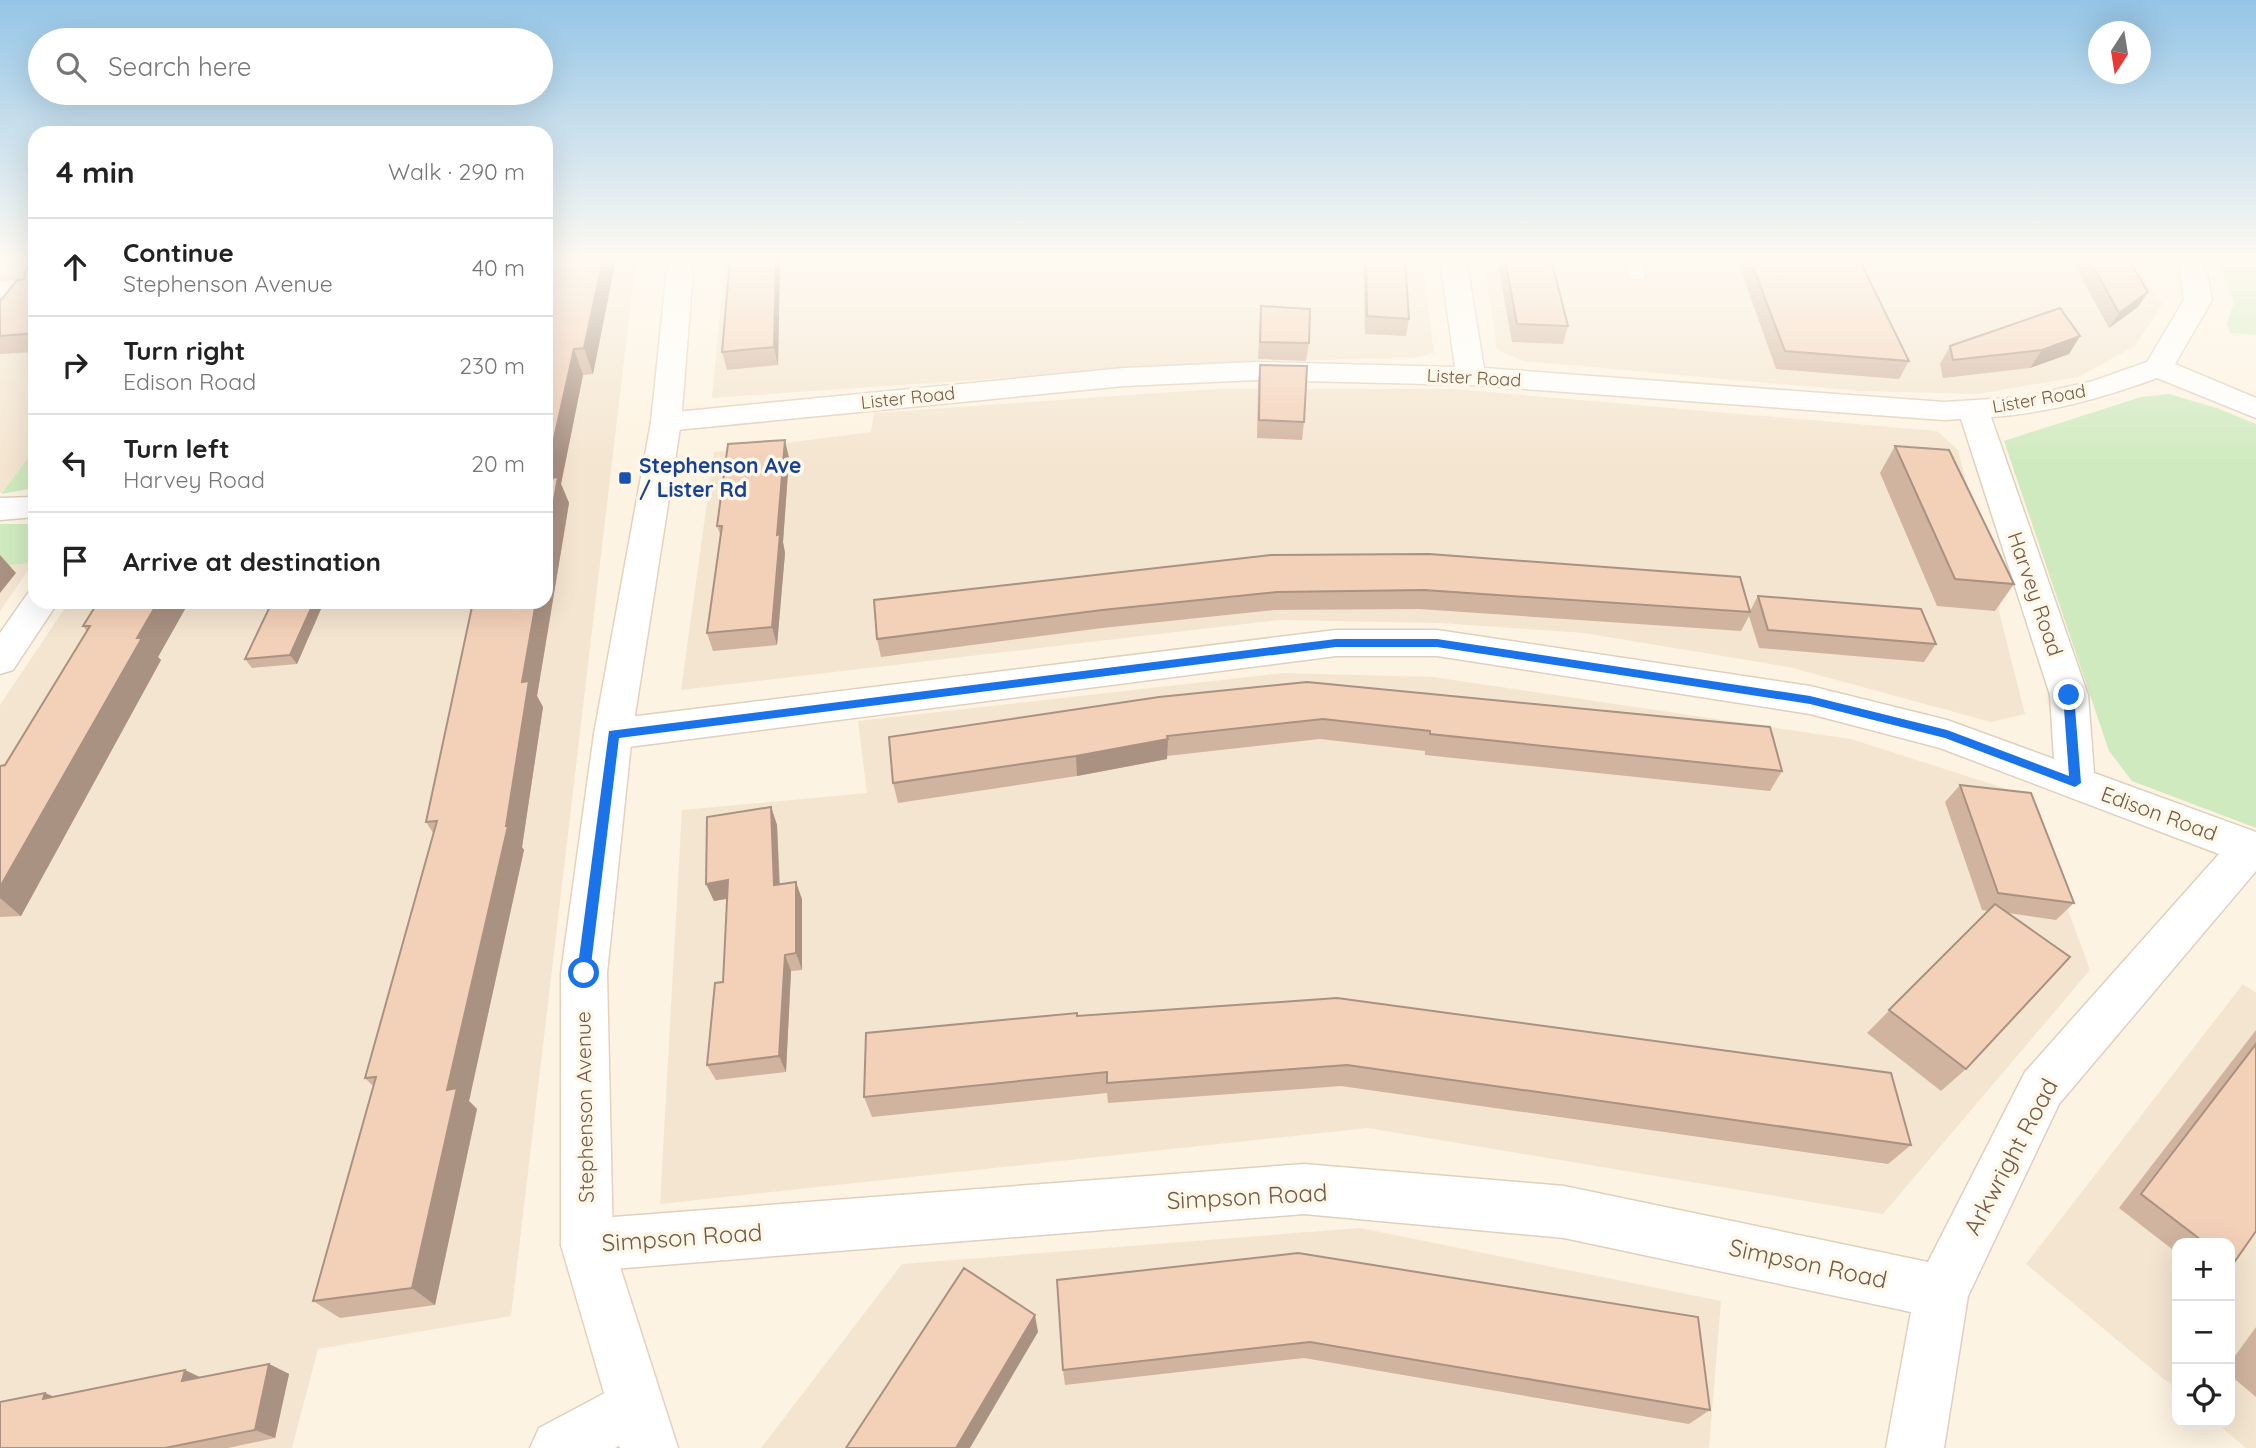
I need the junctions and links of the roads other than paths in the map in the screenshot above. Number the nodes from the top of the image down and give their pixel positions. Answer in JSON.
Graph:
{"nodes":[{"id":1,"x":675,"y":327,"type":"edge"},
{"id":2,"x":1463,"y":327,"type":"edge"},
{"id":3,"x":2182,"y":327,"type":"edge"},
{"id":4,"x":2158,"y":368,"type":"junction"},
{"id":5,"x":1471,"y":376,"type":"junction"},
{"id":6,"x":2256,"y":409,"type":"edge"},
{"id":7,"x":1973,"y":410,"type":"junction"},
{"id":8,"x":666,"y":422,"type":"junction"},
{"id":9,"x":28,"y":507,"type":"edge"},
{"id":10,"x":0,"y":509,"type":"edge"},
{"id":11,"x":35,"y":609,"type":"edge"},
{"id":12,"x":0,"y":661,"type":"edge"},
{"id":13,"x":613,"y":734,"type":"junction"},
{"id":14,"x":2075,"y":783,"type":"junction"},
{"id":15,"x":2253,"y":849,"type":"edge"},
{"id":16,"x":587,"y":1245,"type":"junction"},
{"id":17,"x":1942,"y":1292,"type":"junction"},
{"id":18,"x":642,"y":1427,"type":"edge"},
{"id":19,"x":559,"y":1448,"type":"edge"},
{"id":20,"x":1915,"y":1448,"type":"edge"}],
"edges":[{"from":1,"to":8,"type":"street","name":"Stephenson Avenue"},
{"from":2,"to":5,"type":"street"},
{"from":3,"to":4,"type":"street"},
{"from":4,"to":6,"type":"street"},
{"from":4,"to":7,"type":"street","name":"Lister Road"},
{"from":5,"to":7,"type":"street","name":"Lister Road"},
{"from":5,"to":8,"type":"street","name":"Lister Road"},
{"from":7,"to":14,"type":"street","name":"Harvey Road"},
{"from":8,"to":13,"type":"street","name":"Stephenson Avenue"},
{"from":9,"to":10,"type":"street"},
{"from":11,"to":12,"type":"street"},
{"from":13,"to":14,"type":"street","name":"Edison Road"},
{"from":13,"to":16,"type":"street","name":"Stephenson Avenue"},
{"from":14,"to":15,"type":"street","name":"Edison Road"},
{"from":15,"to":17,"type":"street","name":"Arkwright Road"},
{"from":16,"to":17,"type":"street","name":"Simpson Road"},
{"from":16,"to":18,"type":"street","name":"Stephenson Avenue"},
{"from":17,"to":20,"type":"street","name":"Arkwright Road"},
{"from":18,"to":19,"type":"street"}]}
